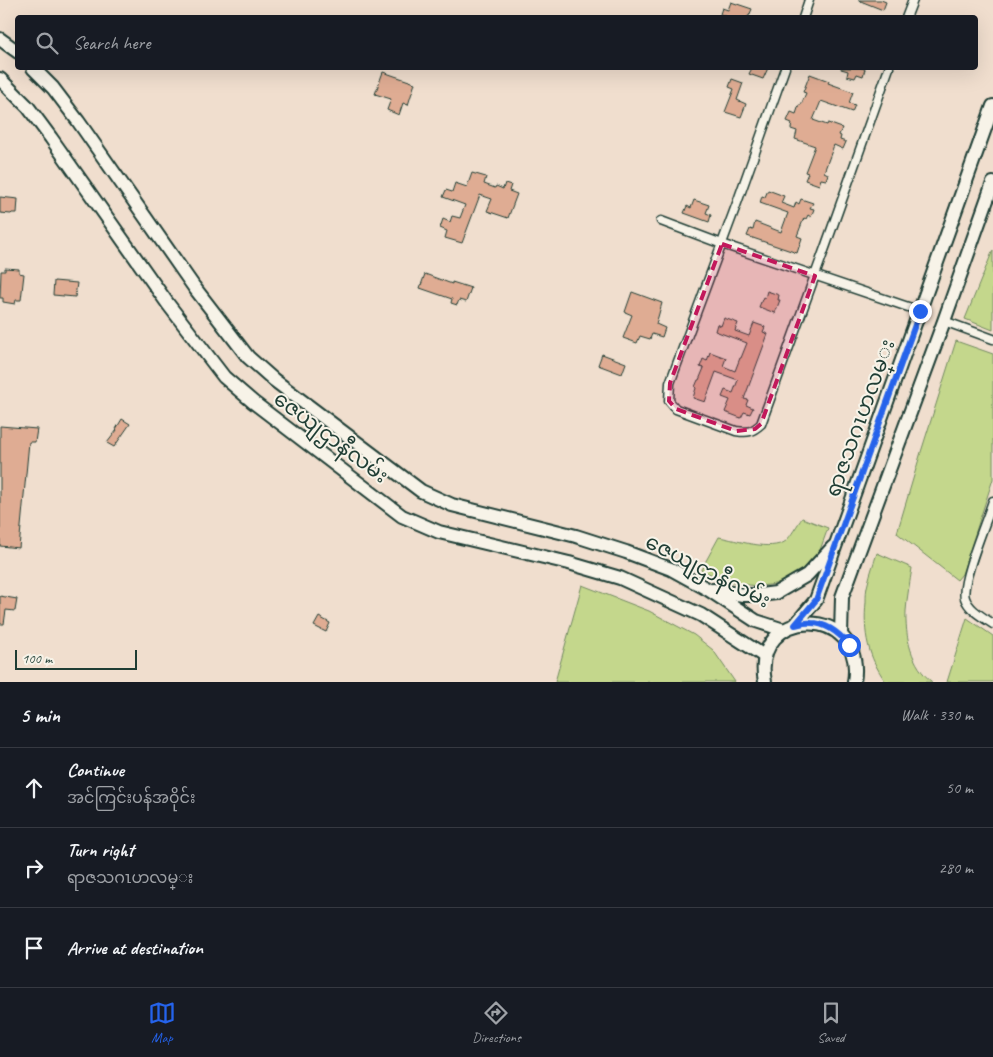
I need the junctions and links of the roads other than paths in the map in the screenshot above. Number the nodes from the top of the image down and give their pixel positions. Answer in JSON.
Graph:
{"nodes":[{"id":1,"x":809,"y":0,"type":"edge"},
{"id":2,"x":913,"y":0,"type":"edge"},
{"id":3,"x":804,"y":15,"type":"edge"},
{"id":4,"x":907,"y":15,"type":"edge"},
{"id":5,"x":0,"y":39,"type":"edge"},
{"id":6,"x":15,"y":50,"type":"edge"},
{"id":7,"x":35,"y":70,"type":"edge"},
{"id":8,"x":784,"y":70,"type":"edge"},
{"id":9,"x":888,"y":70,"type":"edge"},
{"id":10,"x":0,"y":79,"type":"edge"},
{"id":11,"x":993,"y":106,"type":"edge"},
{"id":12,"x":993,"y":183,"type":"edge"},
{"id":13,"x":661,"y":221,"type":"dead end"},
{"id":14,"x":722,"y":244,"type":"junction"},
{"id":15,"x":815,"y":276,"type":"junction"},
{"id":16,"x":920,"y":311,"type":"junction"},
{"id":17,"x":944,"y":321,"type":"junction"},
{"id":18,"x":993,"y":339,"type":"edge"},
{"id":19,"x":993,"y":501,"type":"edge"},
{"id":20,"x":838,"y":541,"type":"junction"},
{"id":21,"x":709,"y":590,"type":"junction"},
{"id":22,"x":993,"y":624,"type":"edge"},
{"id":23,"x":790,"y":627,"type":"junction"},
{"id":24,"x":840,"y":635,"type":"junction"},
{"id":25,"x":764,"y":656,"type":"junction"},
{"id":26,"x":765,"y":682,"type":"edge"},
{"id":27,"x":854,"y":682,"type":"edge"}],
"edges":[{"from":1,"to":3,"type":"street"},
{"from":2,"to":4,"type":"street"},
{"from":5,"to":6,"type":"main road"},
{"from":7,"to":21,"type":"main road","name":"ဇေယျဌာနီလမ်း"},
{"from":8,"to":14,"type":"street"},
{"from":9,"to":15,"type":"street"},
{"from":10,"to":25,"type":"main road","name":"ဇေယျဌာနီလမ်း"},
{"from":11,"to":16,"type":"main road","name":"ရာဇသဂၤဟလမ္း"},
{"from":12,"to":17,"type":"main road"},
{"from":13,"to":14,"type":"street"},
{"from":14,"to":15,"type":"street"},
{"from":14,"to":15,"type":"street"},
{"from":15,"to":16,"type":"street"},
{"from":16,"to":20,"type":"main road","name":"ရာဇသဂၤဟလမ္း"},
{"from":17,"to":18,"type":"street"},
{"from":17,"to":24,"type":"main road"},
{"from":19,"to":22,"type":"street"},
{"from":20,"to":21,"type":"main road"},
{"from":20,"to":23,"type":"main road","name":"ရာဇသဂၤဟလမ္း"},
{"from":21,"to":23,"type":"main road","name":"ဇေယျဌာနီလမ်း"},
{"from":23,"to":24,"type":"main road"},
{"from":23,"to":25,"type":"main road","name":"ရာဇသဂၤဟလမ္း"},
{"from":24,"to":27,"type":"main road"},
{"from":25,"to":26,"type":"main road"}]}
